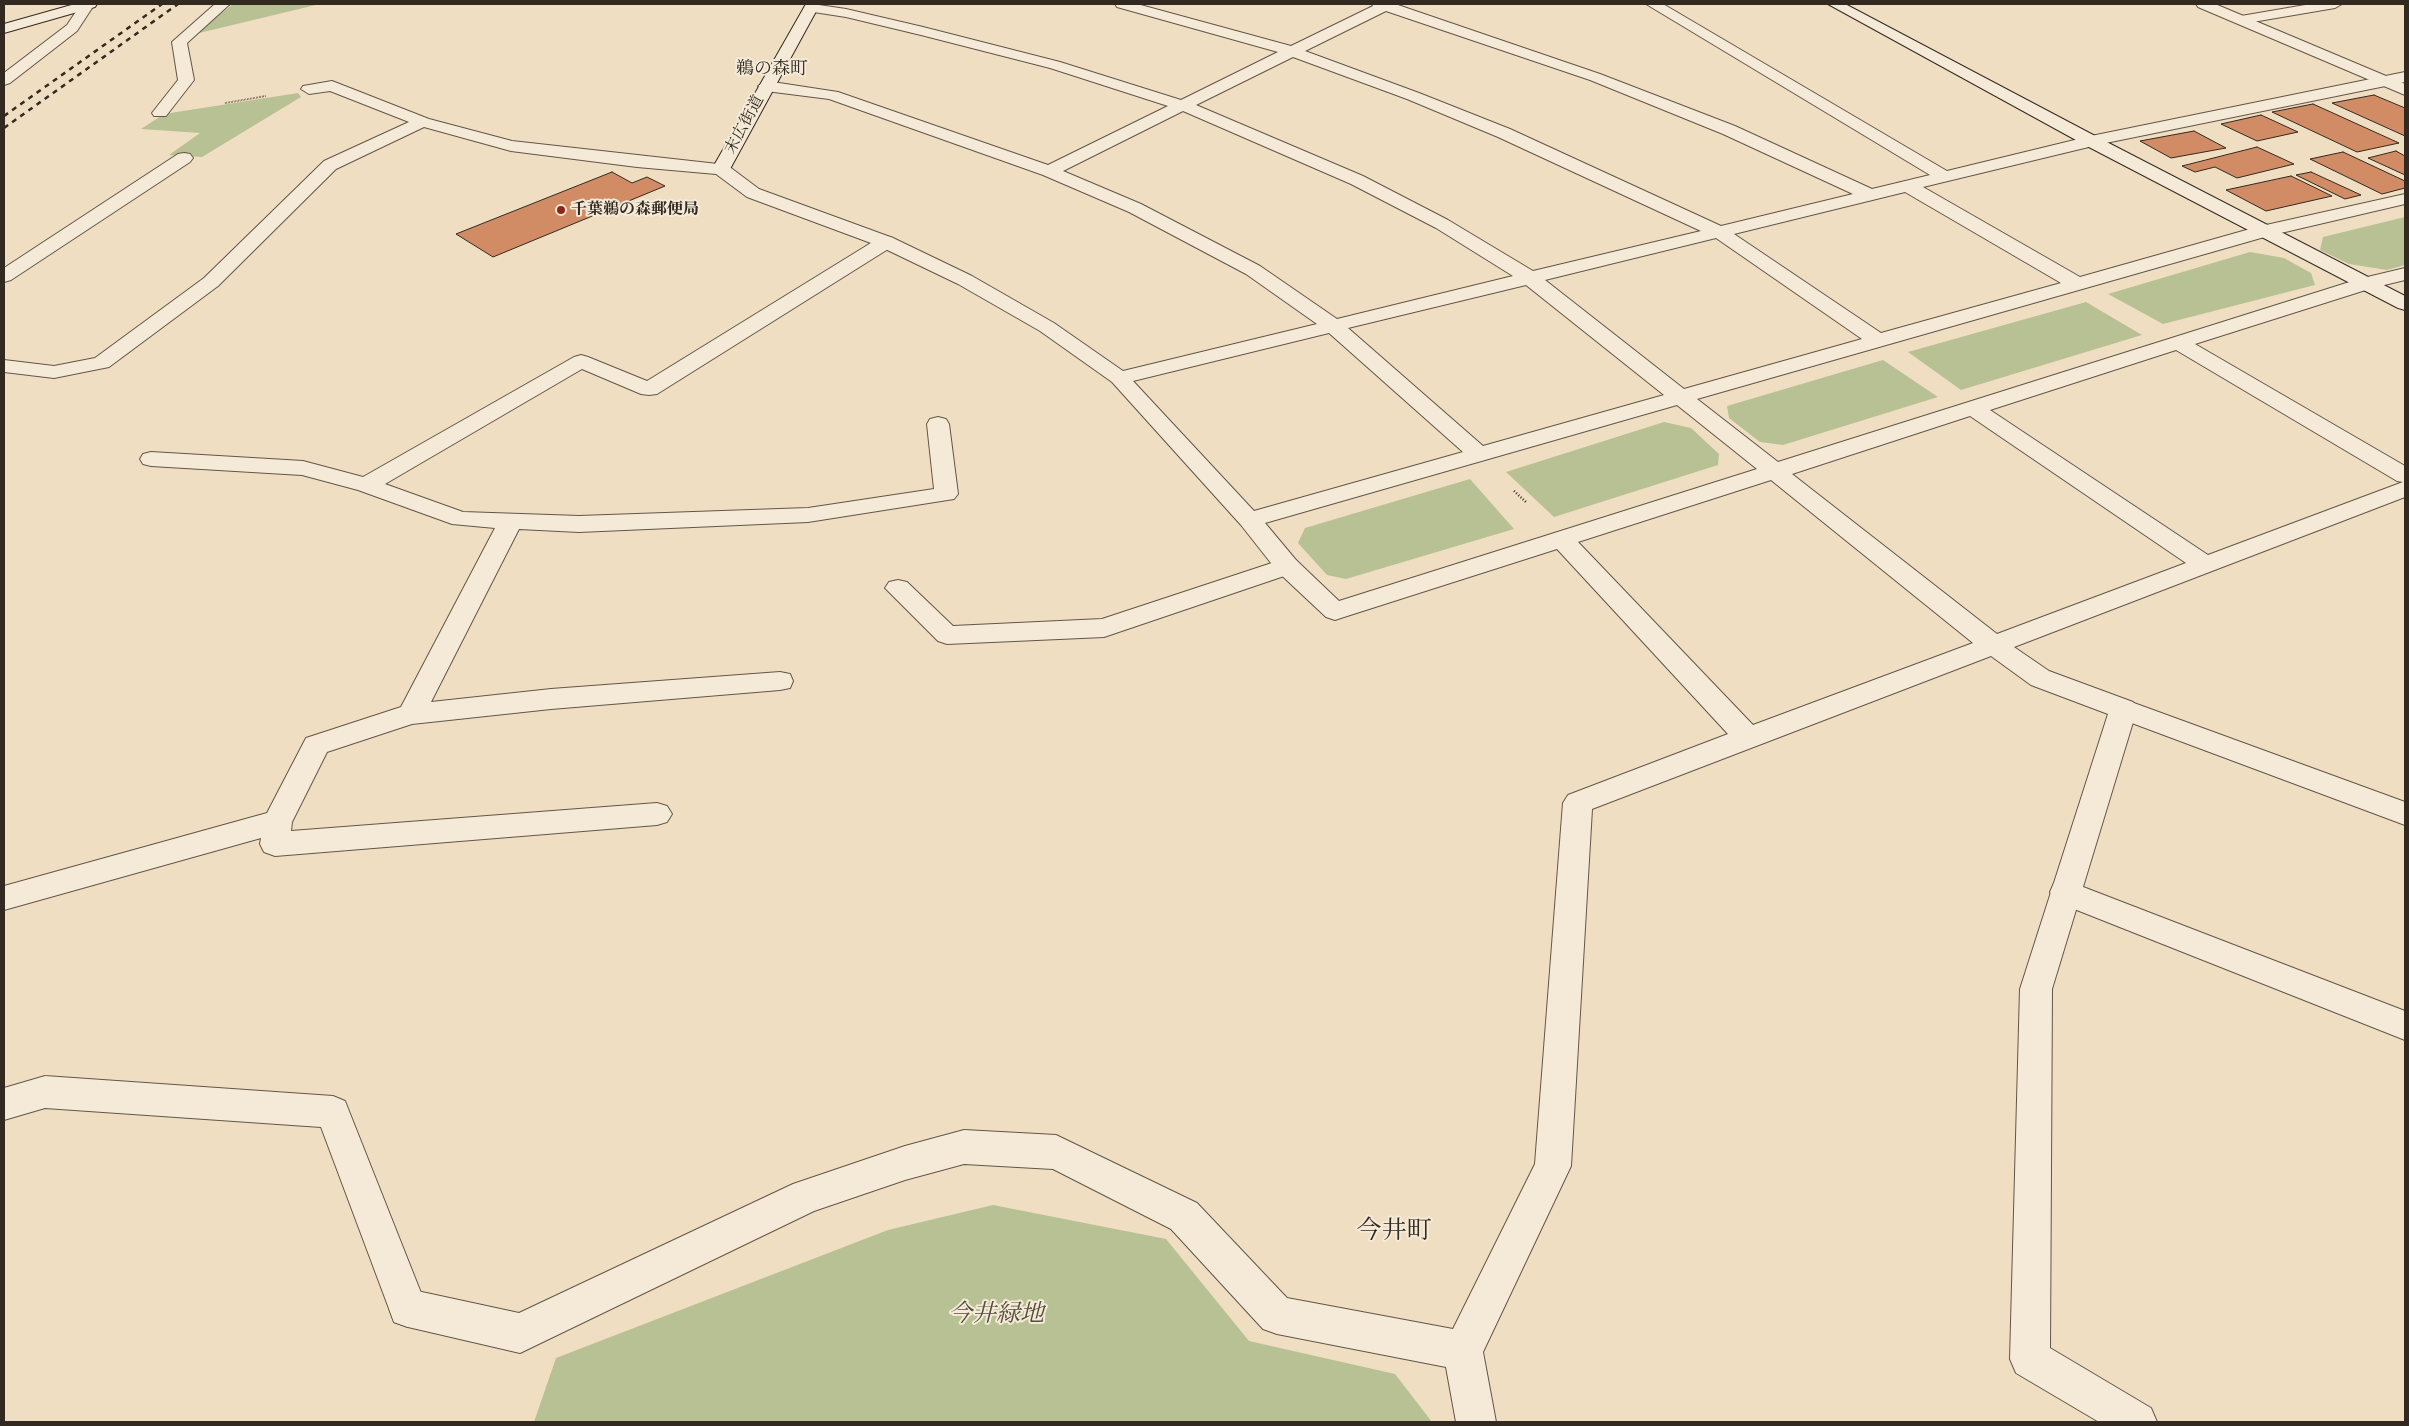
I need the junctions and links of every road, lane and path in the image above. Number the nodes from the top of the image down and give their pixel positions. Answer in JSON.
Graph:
{"nodes":[{"id":1,"x":88,"y":4,"type":"edge"},
{"id":2,"x":223,"y":4,"type":"edge"},
{"id":3,"x":1122,"y":4,"type":"edge"},
{"id":4,"x":1384,"y":4,"type":"edge"},
{"id":5,"x":1653,"y":4,"type":"edge"},
{"id":6,"x":1835,"y":4,"type":"edge"},
{"id":7,"x":2203,"y":4,"type":"edge"},
{"id":8,"x":2335,"y":4,"type":"edge"},
{"id":9,"x":813,"y":6,"type":"edge"},
{"id":10,"x":2242,"y":20,"type":"junction"},
{"id":11,"x":4,"y":29,"type":"edge"},
{"id":12,"x":1291,"y":51,"type":"junction"},
{"id":13,"x":2405,"y":77,"type":"edge"},
{"id":14,"x":4,"y":80,"type":"edge"},
{"id":15,"x":2384,"y":81,"type":"junction"},
{"id":16,"x":766,"y":86,"type":"junction"},
{"id":17,"x":309,"y":89,"type":"joint"},
{"id":18,"x":2405,"y":90,"type":"edge"},
{"id":19,"x":1182,"y":105,"type":"junction"},
{"id":20,"x":160,"y":113,"type":"joint"},
{"id":21,"x":423,"y":122,"type":"junction"},
{"id":22,"x":2092,"y":142,"type":"junction"},
{"id":23,"x":184,"y":158,"type":"dead end"},
{"id":24,"x":721,"y":169,"type":"junction"},
{"id":25,"x":1049,"y":170,"type":"junction"},
{"id":26,"x":1945,"y":177,"type":"junction"},
{"id":27,"x":1908,"y":186,"type":"junction"},
{"id":28,"x":1871,"y":195,"type":"junction"},
{"id":29,"x":2405,"y":199,"type":"edge"},
{"id":30,"x":2264,"y":231,"type":"junction"},
{"id":31,"x":1719,"y":232,"type":"junction"},
{"id":32,"x":886,"y":242,"type":"junction"},
{"id":33,"x":2405,"y":274,"type":"edge"},
{"id":34,"x":4,"y":276,"type":"edge"},
{"id":35,"x":1530,"y":278,"type":"junction"},
{"id":36,"x":2366,"y":283,"type":"junction"},
{"id":37,"x":2078,"y":284,"type":"junction"},
{"id":38,"x":2405,"y":304,"type":"edge"},
{"id":39,"x":1332,"y":325,"type":"junction"},
{"id":40,"x":1880,"y":341,"type":"junction"},
{"id":41,"x":2178,"y":343,"type":"junction"},
{"id":42,"x":4,"y":366,"type":"edge"},
{"id":43,"x":1119,"y":378,"type":"junction"},
{"id":44,"x":1681,"y":398,"type":"junction"},
{"id":45,"x":1973,"y":408,"type":"junction"},
{"id":46,"x":938,"y":424,"type":"dead end"},
{"id":47,"x":1479,"y":454,"type":"junction"},
{"id":48,"x":151,"y":458,"type":"dead end"},
{"id":49,"x":1774,"y":471,"type":"junction"},
{"id":50,"x":2405,"y":476,"type":"edge"},
{"id":51,"x":366,"y":485,"type":"junction"},
{"id":52,"x":2405,"y":489,"type":"edge"},
{"id":53,"x":1249,"y":520,"type":"junction"},
{"id":54,"x":511,"y":521,"type":"junction"},
{"id":55,"x":1562,"y":539,"type":"junction"},
{"id":56,"x":2204,"y":564,"type":"junction"},
{"id":57,"x":1287,"y":566,"type":"junction"},
{"id":58,"x":898,"y":588,"type":"dead end"},
{"id":59,"x":1992,"y":644,"type":"junction"},
{"id":60,"x":780,"y":681,"type":"dead end"},
{"id":61,"x":2124,"y":709,"type":"junction"},
{"id":62,"x":411,"y":714,"type":"junction"},
{"id":63,"x":1748,"y":738,"type":"junction"},
{"id":64,"x":657,"y":814,"type":"dead end"},
{"id":65,"x":2405,"y":814,"type":"edge"},
{"id":66,"x":277,"y":822,"type":"junction"},
{"id":67,"x":2065,"y":892,"type":"junction"},
{"id":68,"x":4,"y":898,"type":"edge"},
{"id":69,"x":2405,"y":1026,"type":"edge"},
{"id":70,"x":4,"y":1104,"type":"edge"},
{"id":71,"x":1463,"y":1351,"type":"junction"},
{"id":72,"x":1476,"y":1422,"type":"edge"},
{"id":73,"x":2137,"y":1422,"type":"edge"}],
"edges":[{"from":1,"to":11,"type":"street"},
{"from":1,"to":14,"type":"street"},
{"from":2,"to":20,"type":"street"},
{"from":3,"to":12,"type":"street"},
{"from":4,"to":12,"type":"street"},
{"from":4,"to":28,"type":"street"},
{"from":5,"to":26,"type":"street"},
{"from":6,"to":22,"type":"street"},
{"from":7,"to":10,"type":"street"},
{"from":8,"to":10,"type":"street"},
{"from":9,"to":16,"type":"street","name":"末広街道"},
{"from":9,"to":19,"type":"street"},
{"from":10,"to":15,"type":"street"},
{"from":12,"to":19,"type":"street"},
{"from":12,"to":31,"type":"street"},
{"from":13,"to":15,"type":"street"},
{"from":15,"to":18,"type":"street"},
{"from":15,"to":22,"type":"street"},
{"from":16,"to":24,"type":"street","name":"末広街道"},
{"from":16,"to":25,"type":"street"},
{"from":17,"to":20,"type":"path"},
{"from":17,"to":21,"type":"street"},
{"from":19,"to":25,"type":"street"},
{"from":19,"to":35,"type":"street"},
{"from":21,"to":24,"type":"street"},
{"from":21,"to":42,"type":"street"},
{"from":22,"to":26,"type":"street"},
{"from":22,"to":30,"type":"street"},
{"from":23,"to":34,"type":"street"},
{"from":24,"to":32,"type":"street"},
{"from":25,"to":39,"type":"street"},
{"from":26,"to":27,"type":"street"},
{"from":27,"to":28,"type":"street"},
{"from":27,"to":37,"type":"street"},
{"from":28,"to":31,"type":"street"},
{"from":29,"to":30,"type":"street"},
{"from":30,"to":36,"type":"street"},
{"from":30,"to":37,"type":"street"},
{"from":31,"to":35,"type":"street"},
{"from":31,"to":40,"type":"street"},
{"from":32,"to":43,"type":"street"},
{"from":32,"to":51,"type":"street"},
{"from":33,"to":36,"type":"street"},
{"from":35,"to":39,"type":"street"},
{"from":35,"to":44,"type":"street"},
{"from":36,"to":38,"type":"street"},
{"from":36,"to":41,"type":"street"},
{"from":37,"to":40,"type":"street"},
{"from":39,"to":43,"type":"street"},
{"from":39,"to":47,"type":"street"},
{"from":40,"to":44,"type":"street"},
{"from":41,"to":45,"type":"street"},
{"from":41,"to":50,"type":"street"},
{"from":43,"to":53,"type":"street"},
{"from":44,"to":47,"type":"street"},
{"from":44,"to":49,"type":"street"},
{"from":45,"to":49,"type":"street"},
{"from":45,"to":56,"type":"street"},
{"from":46,"to":54,"type":"street"},
{"from":47,"to":53,"type":"street"},
{"from":47,"to":55,"type":"path"},
{"from":48,"to":51,"type":"street"},
{"from":49,"to":55,"type":"street"},
{"from":49,"to":59,"type":"street"},
{"from":51,"to":54,"type":"street"},
{"from":52,"to":56,"type":"street"},
{"from":53,"to":57,"type":"street"},
{"from":54,"to":62,"type":"street"},
{"from":55,"to":57,"type":"street"},
{"from":55,"to":63,"type":"street"},
{"from":56,"to":59,"type":"street"},
{"from":57,"to":58,"type":"street"},
{"from":59,"to":61,"type":"street"},
{"from":59,"to":63,"type":"street"},
{"from":60,"to":62,"type":"street"},
{"from":61,"to":65,"type":"street"},
{"from":61,"to":67,"type":"street"},
{"from":62,"to":66,"type":"street"},
{"from":63,"to":71,"type":"street"},
{"from":64,"to":66,"type":"street"},
{"from":66,"to":68,"type":"street"},
{"from":67,"to":69,"type":"street"},
{"from":67,"to":73,"type":"street"},
{"from":70,"to":71,"type":"street"},
{"from":71,"to":72,"type":"street"}]}
